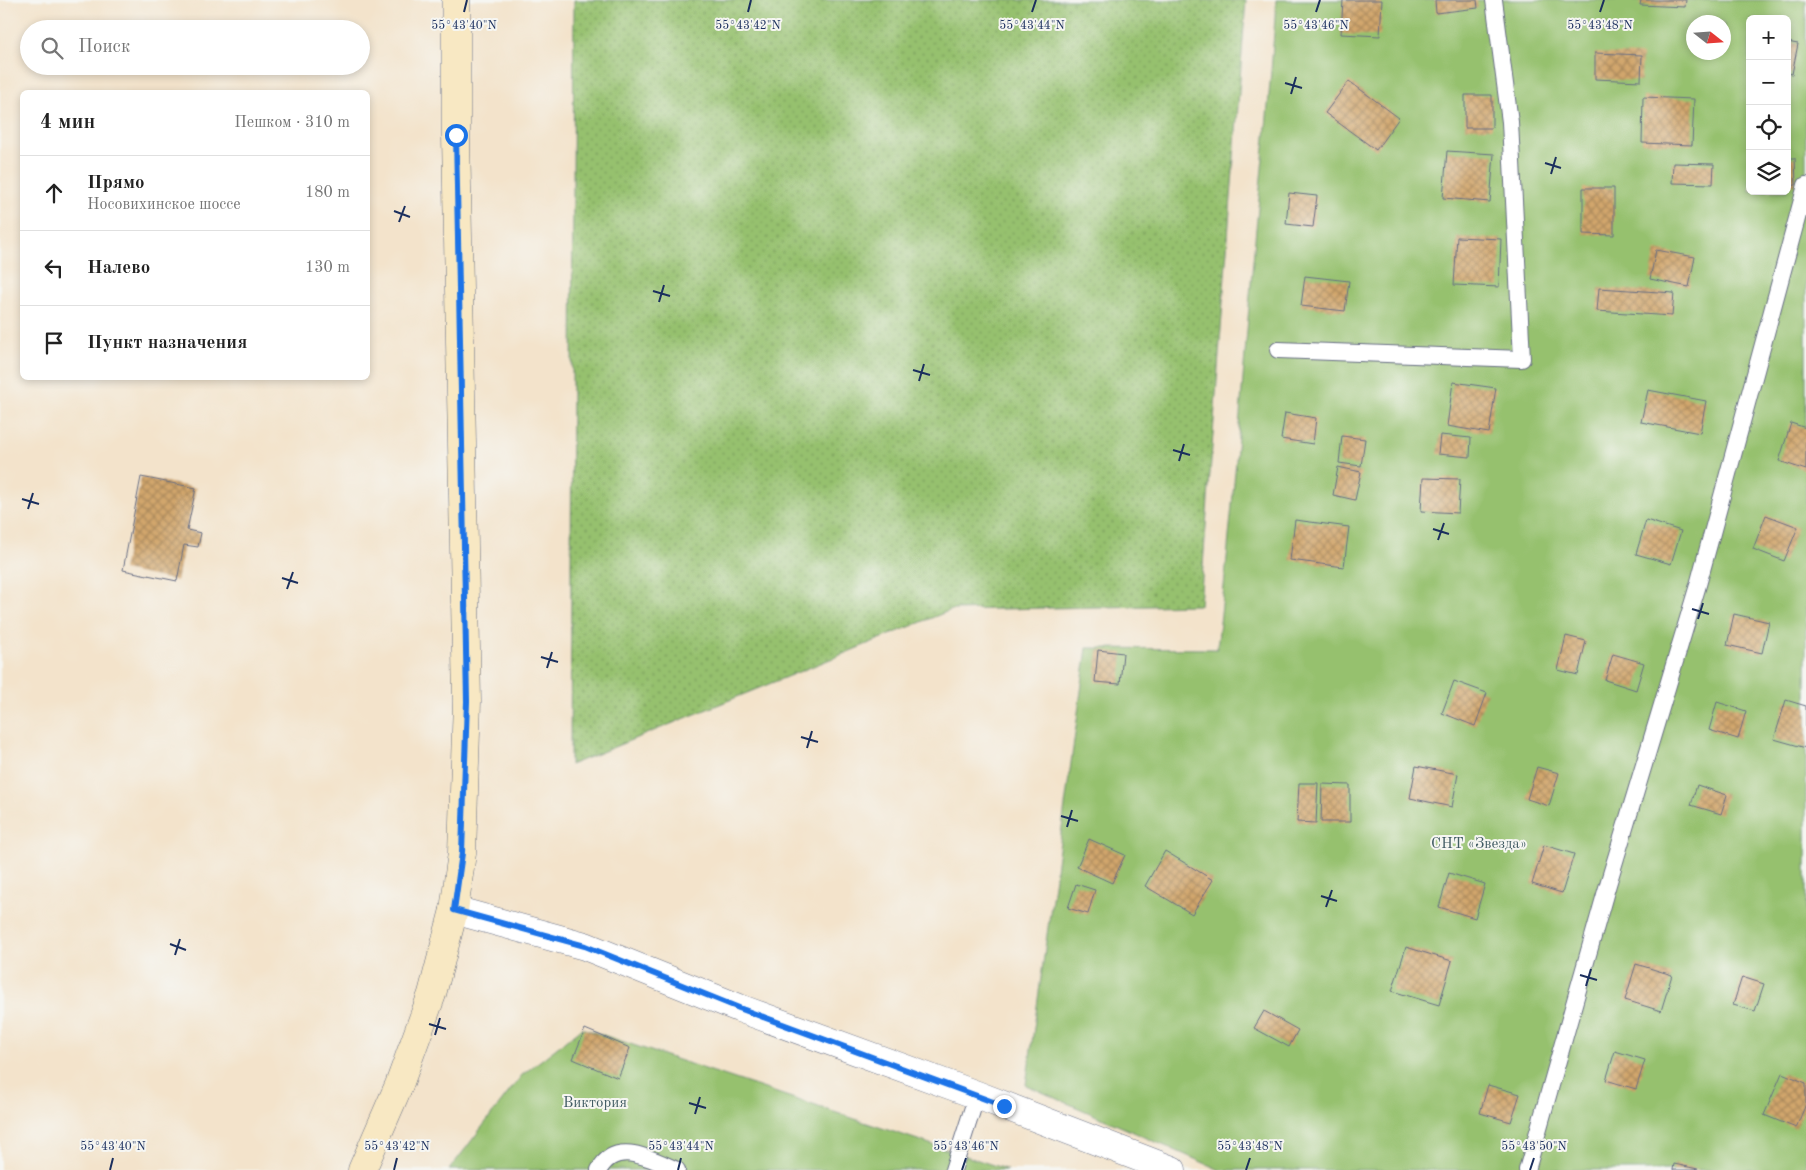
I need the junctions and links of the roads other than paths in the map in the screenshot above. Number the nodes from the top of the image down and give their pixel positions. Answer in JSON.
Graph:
{"nodes":[{"id":1,"x":456,"y":0,"type":"edge"},
{"id":2,"x":1494,"y":0,"type":"edge"},
{"id":3,"x":1806,"y":186,"type":"edge"},
{"id":4,"x":1278,"y":350,"type":"dead end"},
{"id":5,"x":454,"y":910,"type":"junction"},
{"id":6,"x":977,"y":1096,"type":"junction"},
{"id":7,"x":362,"y":1170,"type":"edge"},
{"id":8,"x":599,"y":1170,"type":"edge"},
{"id":9,"x":678,"y":1170,"type":"edge"},
{"id":10,"x":953,"y":1170,"type":"edge"},
{"id":11,"x":1172,"y":1170,"type":"edge"},
{"id":12,"x":1527,"y":1170,"type":"edge"}],
"edges":[{"from":1,"to":5,"type":"main road"},
{"from":2,"to":4,"type":"lane"},
{"from":3,"to":12,"type":"lane"},
{"from":5,"to":6,"type":"street"},
{"from":5,"to":7,"type":"main road"},
{"from":6,"to":10,"type":"lane"},
{"from":6,"to":11,"type":"street"},
{"from":8,"to":9,"type":"lane"}]}
